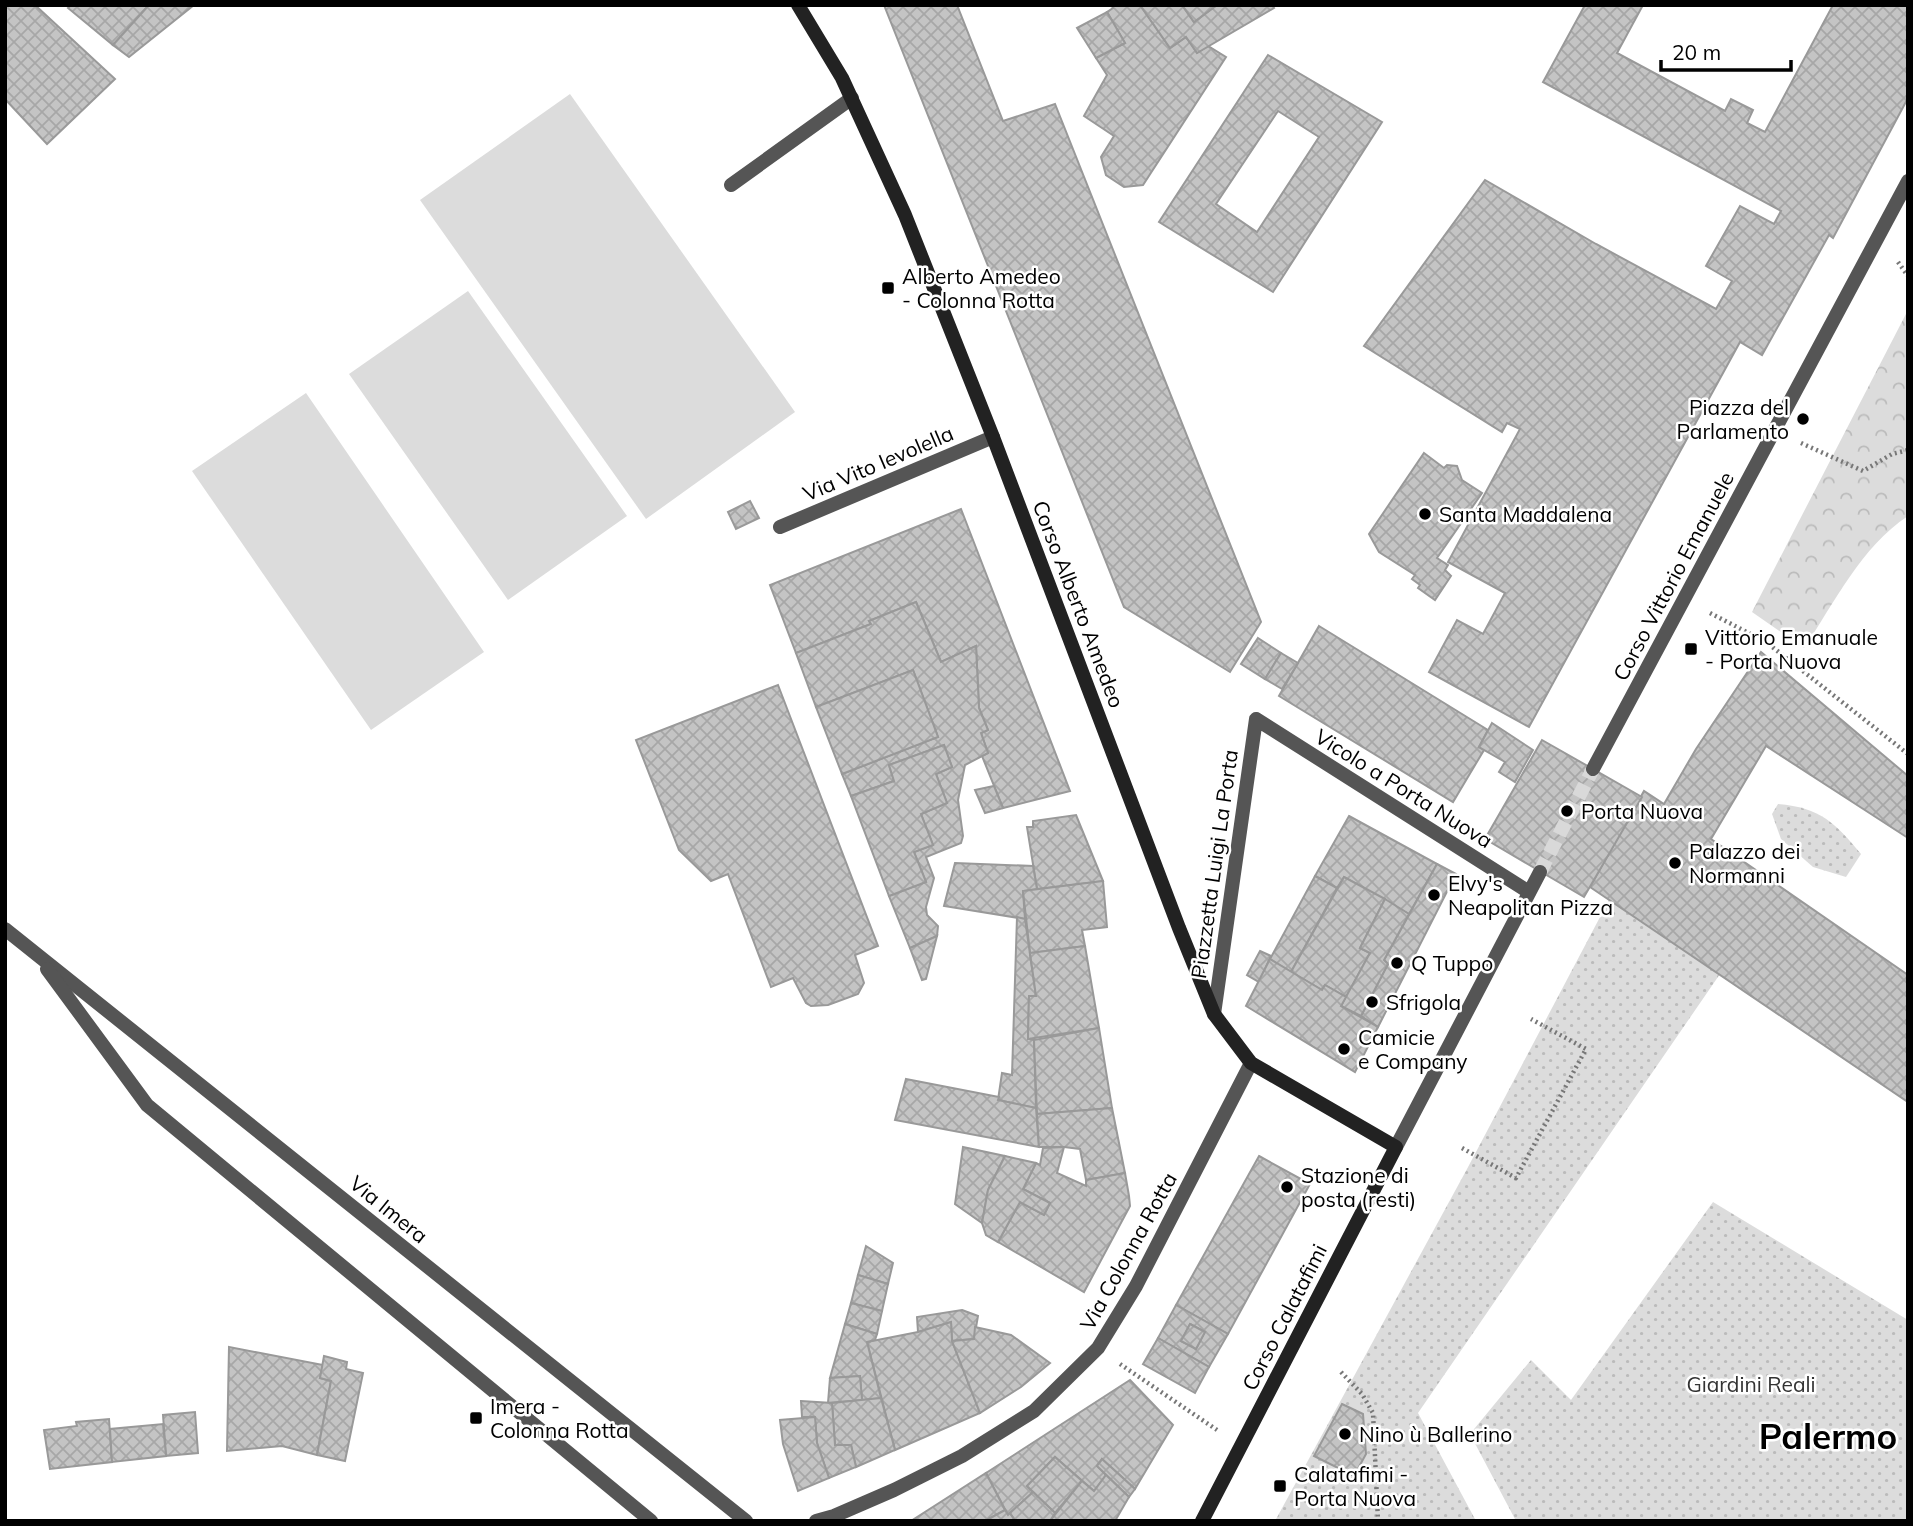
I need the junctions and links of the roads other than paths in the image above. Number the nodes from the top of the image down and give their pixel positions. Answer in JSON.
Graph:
{"nodes":[{"id":1,"x":799,"y":5,"type":"edge"},
{"id":2,"x":852,"y":98,"type":"junction"},
{"id":3,"x":1908,"y":181,"type":"edge"},
{"id":4,"x":731,"y":185,"type":"dead end"},
{"id":5,"x":993,"y":437,"type":"junction"},
{"id":6,"x":780,"y":527,"type":"dead end"},
{"id":7,"x":1256,"y":719,"type":"joint"},
{"id":8,"x":1593,"y":769,"type":"tunnel mouth"},
{"id":9,"x":1540,"y":872,"type":"tunnel mouth"},
{"id":10,"x":1529,"y":892,"type":"junction"},
{"id":11,"x":5,"y":929,"type":"edge"},
{"id":12,"x":36,"y":953,"type":"junction"},
{"id":13,"x":1214,"y":1014,"type":"junction"},
{"id":14,"x":1251,"y":1063,"type":"junction"},
{"id":15,"x":1396,"y":1147,"type":"junction"},
{"id":16,"x":651,"y":1521,"type":"edge"},
{"id":17,"x":746,"y":1521,"type":"edge"},
{"id":18,"x":816,"y":1521,"type":"edge"},
{"id":19,"x":1202,"y":1521,"type":"edge"}],
"edges":[{"from":1,"to":2,"type":"street","name":"Corso Alberto Amedeo"},
{"from":2,"to":4,"type":"street"},
{"from":2,"to":5,"type":"street","name":"Corso Alberto Amedeo"},
{"from":3,"to":8,"type":"street","name":"Corso Vittorio Emanuele"},
{"from":5,"to":6,"type":"street","name":"Via Vito Ievolella"},
{"from":5,"to":13,"type":"street","name":"Corso Alberto Amedeo"},
{"from":7,"to":10,"type":"street","name":"Vicolo a Porta Nuova"},
{"from":7,"to":13,"type":"street","name":"Piazzetta Luigi La Porta"},
{"from":9,"to":10,"type":"street","name":"Corso Calatafimi"},
{"from":10,"to":15,"type":"street","name":"Corso Calatafimi"},
{"from":11,"to":12,"type":"street","name":"Via Imera"},
{"from":12,"to":16,"type":"street"},
{"from":12,"to":17,"type":"street","name":"Via Imera"},
{"from":13,"to":14,"type":"street","name":"Corso Alberto Amedeo"},
{"from":14,"to":15,"type":"street","name":"Corso Alberto Amedeo"},
{"from":14,"to":18,"type":"street","name":"Via Colonna Rotta"},
{"from":15,"to":19,"type":"street","name":"Corso Calatafimi"}]}
